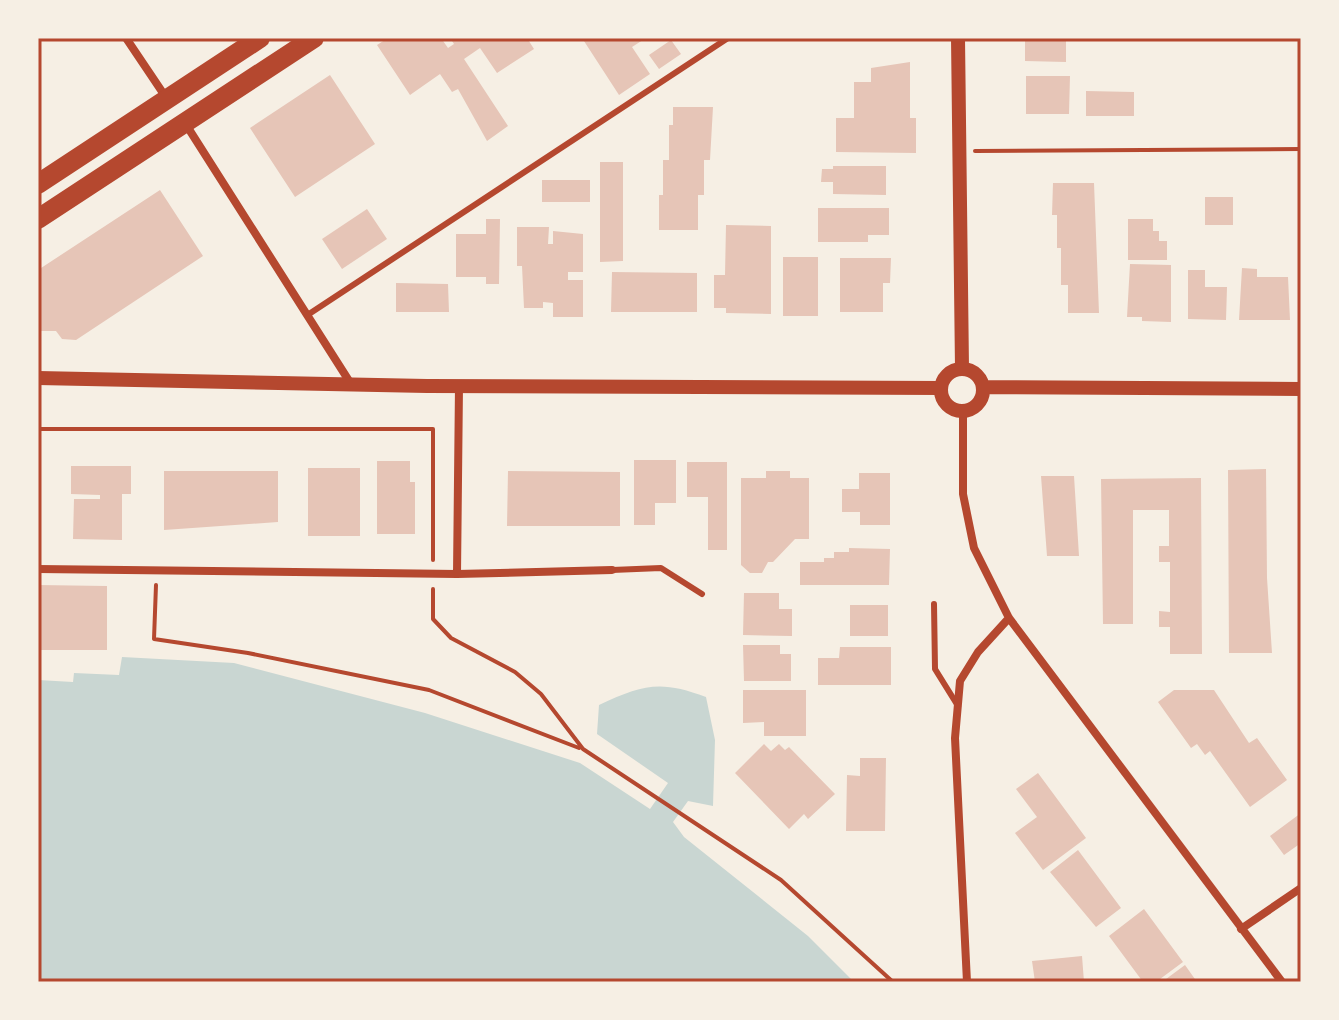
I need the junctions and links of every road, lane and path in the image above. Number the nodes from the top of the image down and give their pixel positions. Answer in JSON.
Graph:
{"nodes":[{"id":1,"x":126,"y":38,"type":"edge"},
{"id":2,"x":260,"y":38,"type":"edge"},
{"id":3,"x":314,"y":38,"type":"edge"},
{"id":4,"x":728,"y":38,"type":"edge"},
{"id":5,"x":958,"y":38,"type":"edge"},
{"id":6,"x":167,"y":100,"type":"junction"},
{"id":7,"x":185,"y":123,"type":"junction"},
{"id":8,"x":1301,"y":149,"type":"edge"},
{"id":9,"x":962,"y":151,"type":"junction"},
{"id":10,"x":38,"y":184,"type":"edge"},
{"id":11,"x":38,"y":219,"type":"edge"},
{"id":12,"x":309,"y":314,"type":"junction"},
{"id":13,"x":962,"y":368,"type":"junction"},
{"id":14,"x":38,"y":378,"type":"edge"},
{"id":15,"x":352,"y":385,"type":"junction"},
{"id":16,"x":459,"y":386,"type":"junction"},
{"id":17,"x":983,"y":387,"type":"junction"},
{"id":18,"x":941,"y":388,"type":"junction"},
{"id":19,"x":1301,"y":389,"type":"edge"},
{"id":20,"x":963,"y":411,"type":"junction"},
{"id":21,"x":38,"y":429,"type":"edge"},
{"id":22,"x":38,"y":569,"type":"edge"},
{"id":23,"x":156,"y":570,"type":"junction"},
{"id":24,"x":612,"y":570,"type":"joint"},
{"id":25,"x":433,"y":573,"type":"junction"},
{"id":26,"x":457,"y":574,"type":"junction"},
{"id":27,"x":702,"y":594,"type":"dead end"},
{"id":28,"x":934,"y":604,"type":"dead end"},
{"id":29,"x":1009,"y":618,"type":"junction"},
{"id":30,"x":958,"y":706,"type":"junction"},
{"id":31,"x":583,"y":749,"type":"junction"},
{"id":32,"x":1301,"y":888,"type":"edge"},
{"id":33,"x":1241,"y":929,"type":"junction"},
{"id":34,"x":893,"y":982,"type":"edge"},
{"id":35,"x":967,"y":982,"type":"edge"},
{"id":36,"x":1282,"y":982,"type":"edge"}],
"edges":[{"from":1,"to":6,"type":"street"},
{"from":2,"to":6,"type":"main road"},
{"from":3,"to":7,"type":"main road"},
{"from":4,"to":12,"type":"lane"},
{"from":5,"to":9,"type":"street"},
{"from":6,"to":10,"type":"main road"},
{"from":7,"to":11,"type":"main road"},
{"from":7,"to":12,"type":"street"},
{"from":8,"to":9,"type":"path"},
{"from":9,"to":13,"type":"street"},
{"from":12,"to":15,"type":"street"},
{"from":13,"to":17,"type":"street"},
{"from":13,"to":18,"type":"street"},
{"from":14,"to":15,"type":"street"},
{"from":15,"to":16,"type":"street"},
{"from":16,"to":18,"type":"street"},
{"from":16,"to":26,"type":"street"},
{"from":17,"to":19,"type":"street"},
{"from":17,"to":20,"type":"street"},
{"from":18,"to":20,"type":"street"},
{"from":20,"to":29,"type":"street"},
{"from":21,"to":25,"type":"path"},
{"from":22,"to":23,"type":"street"},
{"from":23,"to":25,"type":"street"},
{"from":23,"to":31,"type":"path"},
{"from":24,"to":26,"type":"street"},
{"from":24,"to":27,"type":"lane"},
{"from":25,"to":26,"type":"street"},
{"from":25,"to":31,"type":"path"},
{"from":28,"to":30,"type":"lane"},
{"from":29,"to":30,"type":"street"},
{"from":29,"to":33,"type":"street"},
{"from":30,"to":35,"type":"street"},
{"from":31,"to":34,"type":"path"},
{"from":32,"to":33,"type":"street"},
{"from":33,"to":36,"type":"street"}]}
